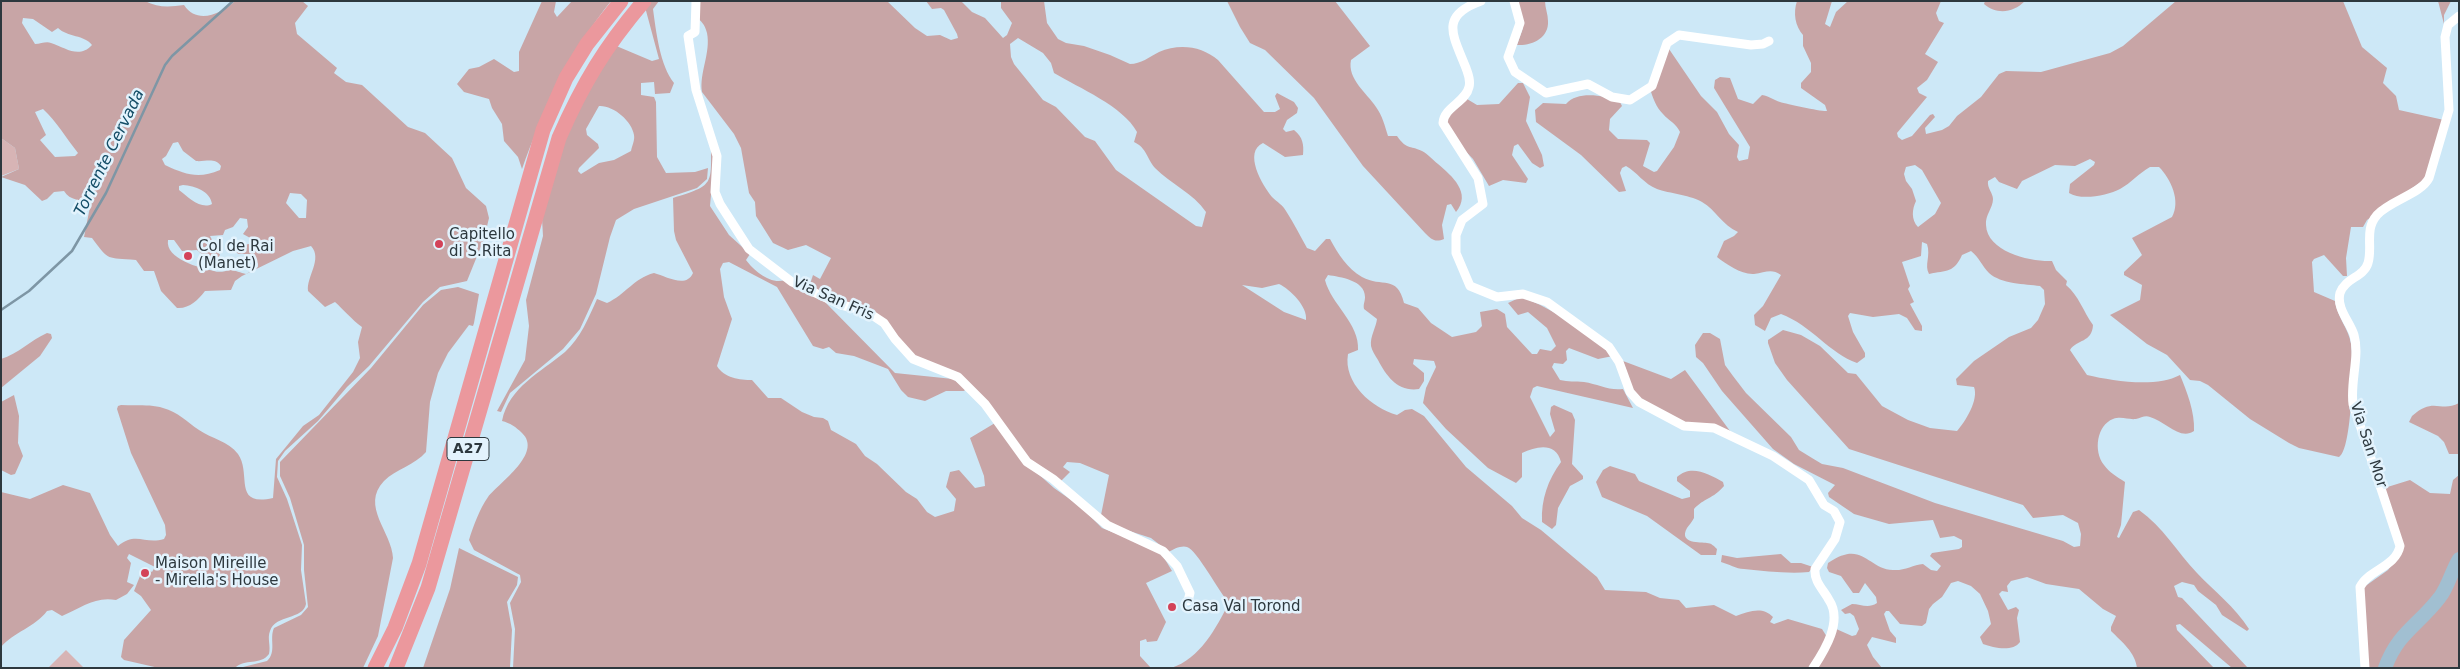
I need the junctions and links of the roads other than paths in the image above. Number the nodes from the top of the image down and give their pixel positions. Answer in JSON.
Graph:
{"nodes":[{"id":1,"x":620,"y":1,"type":"edge"},
{"id":2,"x":644,"y":1,"type":"edge"},
{"id":3,"x":696,"y":1,"type":"edge"},
{"id":4,"x":1481,"y":1,"type":"edge"},
{"id":5,"x":1514,"y":1,"type":"edge"},
{"id":6,"x":2459,"y":16,"type":"edge"},
{"id":7,"x":1769,"y":41,"type":"dead end"},
{"id":8,"x":1188,"y":601,"type":"dead end"},
{"id":9,"x":374,"y":668,"type":"edge"},
{"id":10,"x":396,"y":668,"type":"edge"},
{"id":11,"x":1813,"y":668,"type":"edge"},
{"id":12,"x":2365,"y":668,"type":"edge"}],
"edges":[{"from":1,"to":9,"type":"highway","number":"A27"},
{"from":2,"to":10,"type":"highway","number":"A27"},
{"from":3,"to":8,"type":"street","name":"Via San Fris"},
{"from":4,"to":11,"type":"street"},
{"from":5,"to":7,"type":"street"},
{"from":6,"to":12,"type":"street","name":"Via San Mor"}]}
